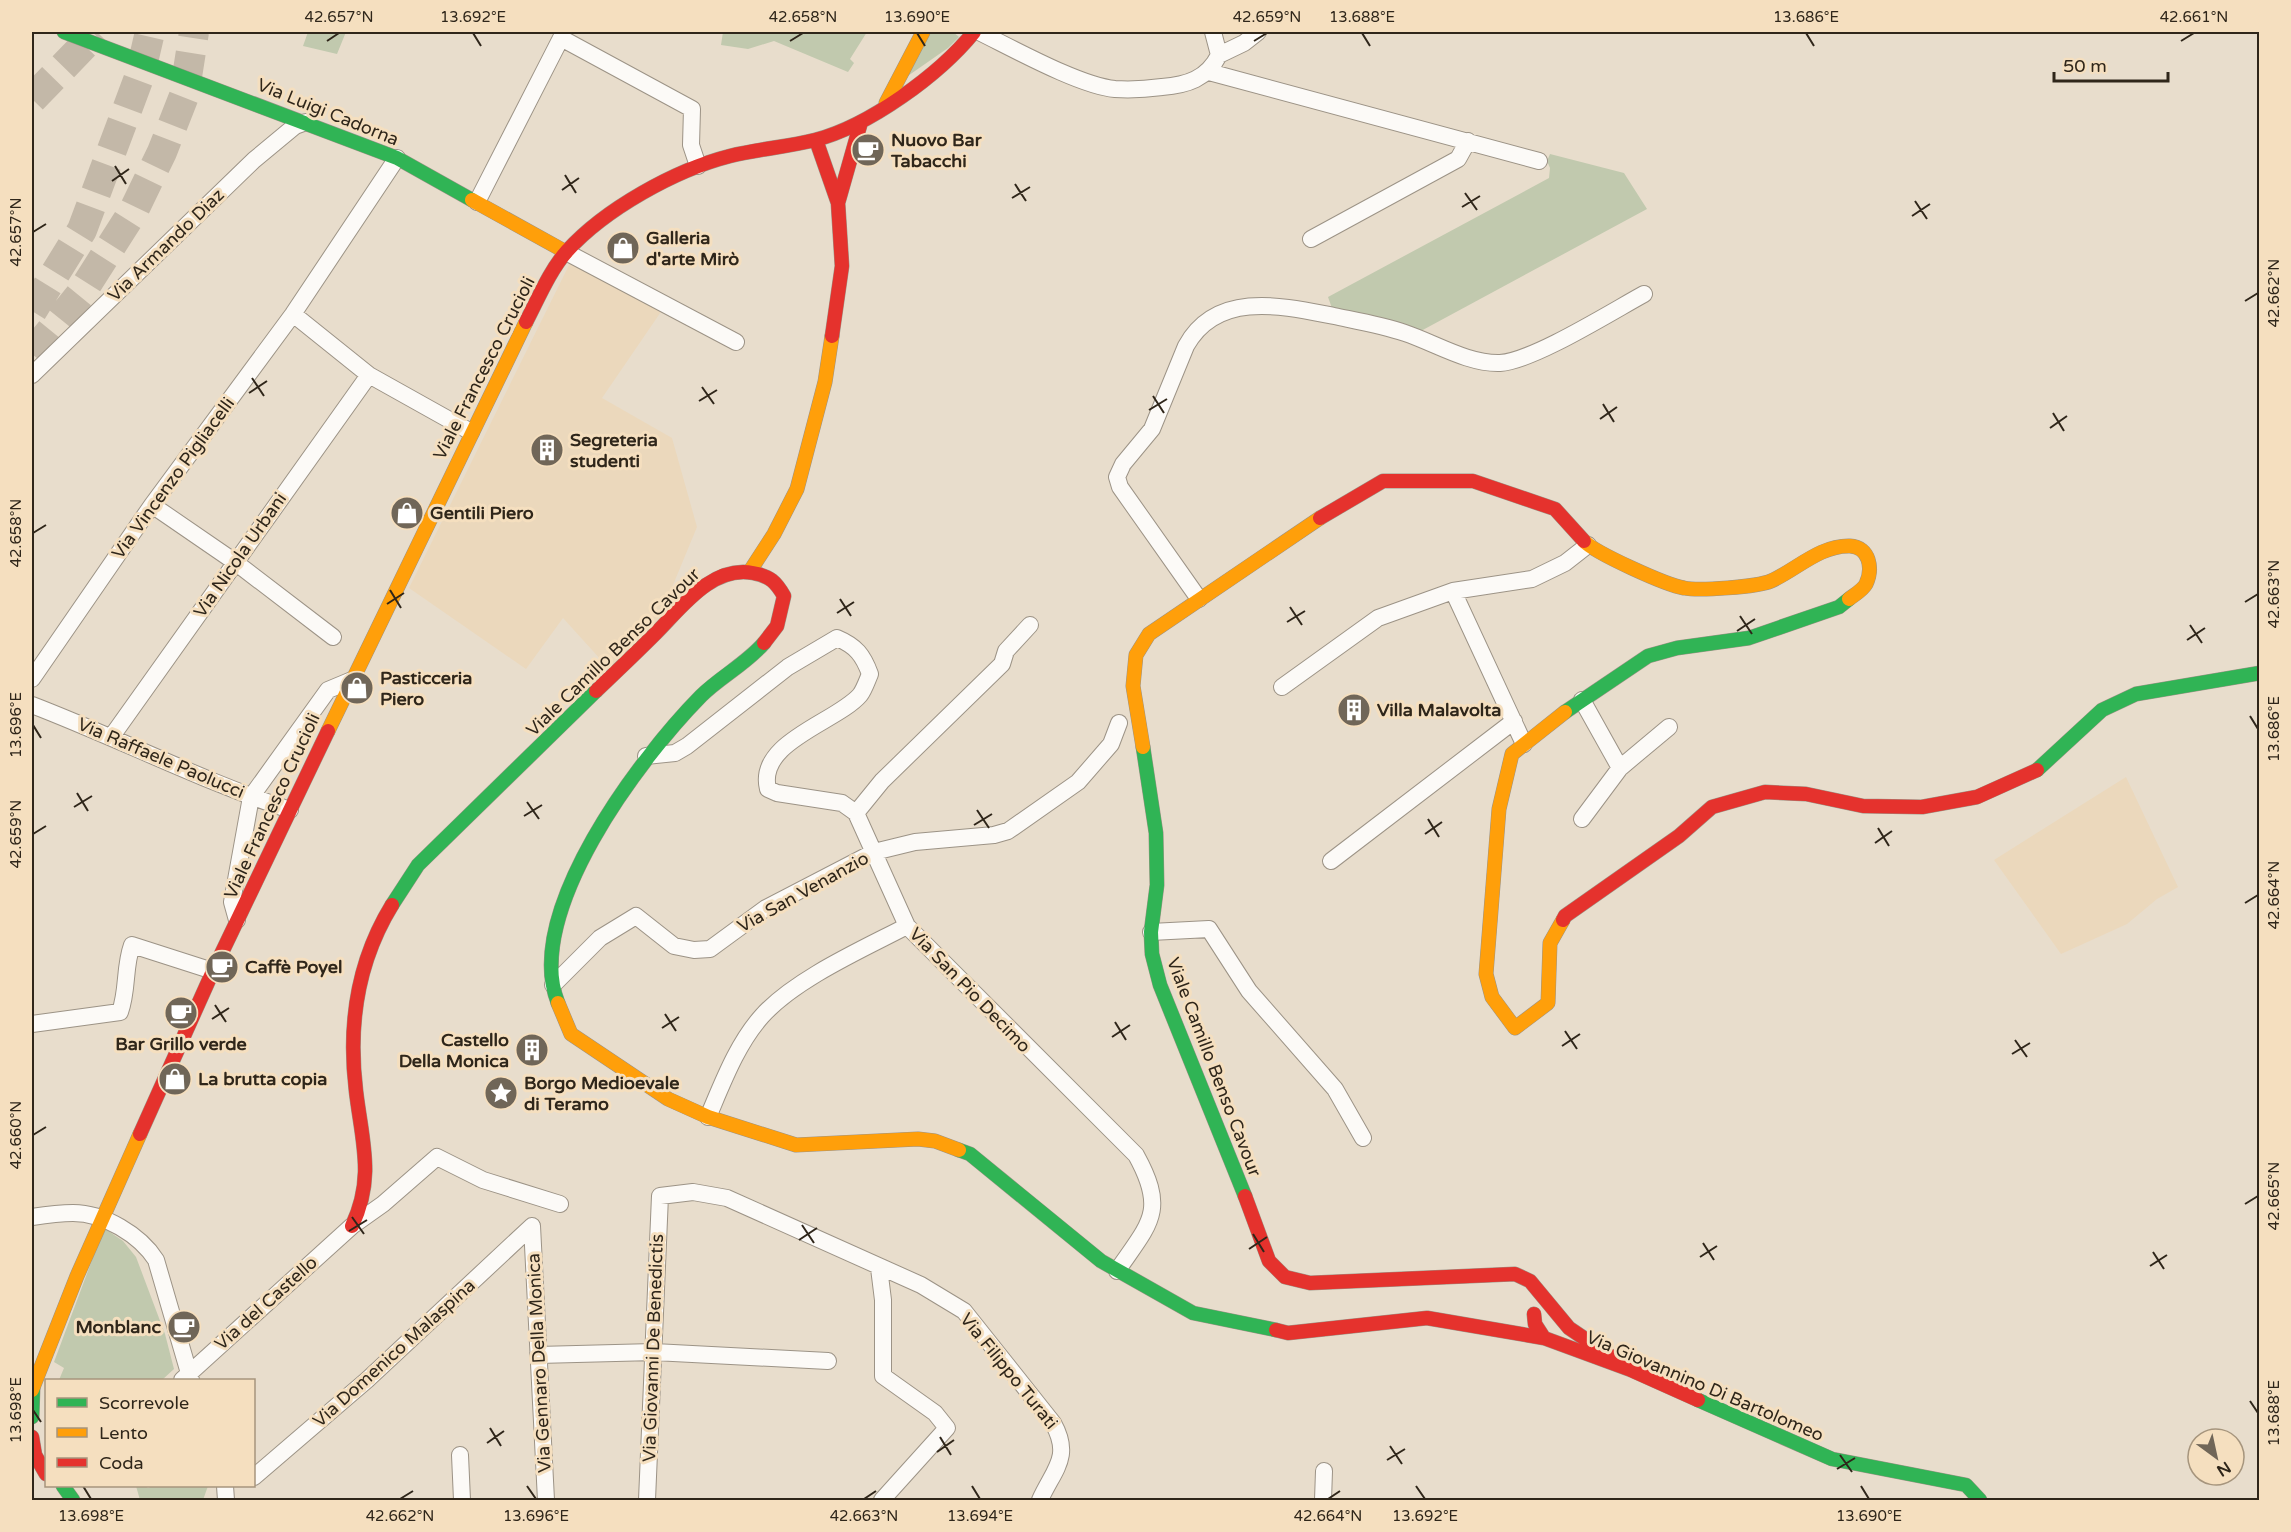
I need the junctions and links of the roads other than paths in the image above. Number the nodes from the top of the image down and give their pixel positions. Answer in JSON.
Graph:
{"nodes":[{"id":1,"x":64,"y":32,"type":"edge"},
{"id":2,"x":923,"y":32,"type":"edge"},
{"id":3,"x":974,"y":32,"type":"edge"},
{"id":4,"x":979,"y":32,"type":"edge"},
{"id":5,"x":1213,"y":32,"type":"edge"},
{"id":6,"x":1258,"y":32,"type":"edge"},
{"id":7,"x":85,"y":35,"type":"edge"},
{"id":8,"x":1220,"y":56,"type":"junction"},
{"id":9,"x":1209,"y":72,"type":"junction"},
{"id":10,"x":273,"y":109,"type":"junction"},
{"id":11,"x":882,"y":109,"type":"junction"},
{"id":12,"x":306,"y":122,"type":"junction"},
{"id":13,"x":861,"y":122,"type":"junction"},
{"id":14,"x":816,"y":140,"type":"junction"},
{"id":15,"x":1468,"y":141,"type":"junction"},
{"id":16,"x":272,"y":144,"type":"junction"},
{"id":17,"x":397,"y":158,"type":"junction"},
{"id":18,"x":1539,"y":161,"type":"dead end"},
{"id":19,"x":698,"y":166,"type":"junction"},
{"id":20,"x":477,"y":202,"type":"junction"},
{"id":21,"x":838,"y":202,"type":"junction"},
{"id":22,"x":1311,"y":239,"type":"dead end"},
{"id":23,"x":566,"y":252,"type":"junction"},
{"id":24,"x":1644,"y":294,"type":"dead end"},
{"id":25,"x":293,"y":314,"type":"junction"},
{"id":26,"x":736,"y":342,"type":"dead end"},
{"id":27,"x":32,"y":375,"type":"edge"},
{"id":28,"x":369,"y":375,"type":"junction"},
{"id":29,"x":471,"y":432,"type":"junction"},
{"id":30,"x":152,"y":505,"type":"junction"},
{"id":31,"x":1588,"y":545,"type":"junction"},
{"id":32,"x":235,"y":562,"type":"junction"},
{"id":33,"x":750,"y":571,"type":"junction"},
{"id":34,"x":1453,"y":591,"type":"junction"},
{"id":35,"x":1199,"y":599,"type":"junction"},
{"id":36,"x":1030,"y":625,"type":"dead end"},
{"id":37,"x":333,"y":638,"type":"dead end"},
{"id":38,"x":2259,"y":673,"type":"edge"},
{"id":39,"x":32,"y":679,"type":"edge"},
{"id":40,"x":352,"y":680,"type":"junction"},
{"id":41,"x":1282,"y":687,"type":"dead end"},
{"id":42,"x":1582,"y":700,"type":"junction"},
{"id":43,"x":32,"y":705,"type":"edge"},
{"id":44,"x":1514,"y":721,"type":"junction"},
{"id":45,"x":1119,"y":723,"type":"dead end"},
{"id":46,"x":1668,"y":727,"type":"dead end"},
{"id":47,"x":112,"y":736,"type":"junction"},
{"id":48,"x":1524,"y":744,"type":"junction"},
{"id":49,"x":646,"y":756,"type":"junction"},
{"id":50,"x":1620,"y":768,"type":"junction"},
{"id":51,"x":251,"y":797,"type":"junction"},
{"id":52,"x":290,"y":810,"type":"junction"},
{"id":53,"x":856,"y":813,"type":"junction"},
{"id":54,"x":1582,"y":819,"type":"dead end"},
{"id":55,"x":874,"y":852,"type":"junction"},
{"id":56,"x":1331,"y":861,"type":"dead end"},
{"id":57,"x":237,"y":920,"type":"junction"},
{"id":58,"x":907,"y":926,"type":"junction"},
{"id":59,"x":1151,"y":932,"type":"junction"},
{"id":60,"x":213,"y":970,"type":"junction"},
{"id":61,"x":553,"y":985,"type":"junction"},
{"id":62,"x":32,"y":1024,"type":"edge"},
{"id":63,"x":708,"y":1117,"type":"junction"},
{"id":64,"x":1363,"y":1138,"type":"dead end"},
{"id":65,"x":660,"y":1196,"type":"joint"},
{"id":66,"x":560,"y":1204,"type":"dead end"},
{"id":67,"x":32,"y":1217,"type":"edge"},
{"id":68,"x":104,"y":1220,"type":"junction"},
{"id":69,"x":352,"y":1226,"type":"junction"},
{"id":70,"x":532,"y":1226,"type":"joint"},
{"id":71,"x":879,"y":1268,"type":"junction"},
{"id":72,"x":1117,"y":1271,"type":"junction"},
{"id":73,"x":1530,"y":1281,"type":"junction"},
{"id":74,"x":1534,"y":1314,"type":"junction"},
{"id":75,"x":1556,"y":1315,"type":"junction"},
{"id":76,"x":1509,"y":1332,"type":"junction"},
{"id":77,"x":1544,"y":1338,"type":"junction"},
{"id":78,"x":654,"y":1352,"type":"junction"},
{"id":79,"x":538,"y":1355,"type":"junction"},
{"id":80,"x":828,"y":1361,"type":"dead end"},
{"id":81,"x":1631,"y":1370,"type":"junction"},
{"id":82,"x":187,"y":1378,"type":"edge"},
{"id":83,"x":32,"y":1388,"type":"edge"},
{"id":84,"x":32,"y":1417,"type":"edge"},
{"id":85,"x":32,"y":1437,"type":"edge"},
{"id":86,"x":33,"y":1455,"type":"edge"},
{"id":87,"x":460,"y":1455,"type":"dead end"},
{"id":88,"x":1324,"y":1471,"type":"dead end"},
{"id":89,"x":45,"y":1473,"type":"edge"},
{"id":90,"x":255,"y":1476,"type":"edge"},
{"id":91,"x":462,"y":1500,"type":"edge"},
{"id":92,"x":546,"y":1500,"type":"edge"},
{"id":93,"x":647,"y":1500,"type":"edge"},
{"id":94,"x":882,"y":1500,"type":"edge"},
{"id":95,"x":1040,"y":1500,"type":"edge"},
{"id":96,"x":1323,"y":1500,"type":"edge"},
{"id":97,"x":1980,"y":1500,"type":"edge"}],
"edges":[{"from":1,"to":7,"type":"main road","name":"Via Luigi Cadorna"},
{"from":2,"to":11,"type":"main road"},
{"from":3,"to":11,"type":"main road","name":"Viale Francesco Crucioli"},
{"from":4,"to":9,"type":"street"},
{"from":5,"to":8,"type":"street"},
{"from":6,"to":8,"type":"street"},
{"from":7,"to":10,"type":"main road","name":"Via Luigi Cadorna"},
{"from":8,"to":9,"type":"street"},
{"from":9,"to":15,"type":"street"},
{"from":10,"to":12,"type":"main road","name":"Via Luigi Cadorna"},
{"from":10,"to":16,"type":"street"},
{"from":11,"to":13,"type":"main road","name":"Viale Francesco Crucioli"},
{"from":12,"to":16,"type":"street","name":"Via Armando Diaz"},
{"from":12,"to":17,"type":"main road","name":"Via Luigi Cadorna"},
{"from":13,"to":14,"type":"main road","name":"Viale Francesco Crucioli"},
{"from":13,"to":21,"type":"main road"},
{"from":14,"to":19,"type":"main road","name":"Viale Francesco Crucioli"},
{"from":14,"to":21,"type":"main road"},
{"from":15,"to":18,"type":"street"},
{"from":15,"to":22,"type":"street"},
{"from":16,"to":27,"type":"street","name":"Via Armando Diaz"},
{"from":17,"to":20,"type":"main road","name":"Via Luigi Cadorna"},
{"from":17,"to":25,"type":"street","name":"Via Vincenzo Pigliacelli"},
{"from":19,"to":20,"type":"street"},
{"from":19,"to":23,"type":"main road","name":"Viale Francesco Crucioli"},
{"from":20,"to":23,"type":"main road","name":"Via Luigi Cadorna"},
{"from":21,"to":33,"type":"main road"},
{"from":23,"to":26,"type":"street"},
{"from":23,"to":29,"type":"main road","name":"Viale Francesco Crucioli"},
{"from":24,"to":35,"type":"street"},
{"from":25,"to":28,"type":"street"},
{"from":25,"to":30,"type":"street","name":"Via Vincenzo Pigliacelli"},
{"from":28,"to":29,"type":"street"},
{"from":28,"to":32,"type":"street","name":"Via Nicola Urbani"},
{"from":29,"to":40,"type":"main road","name":"Viale Francesco Crucioli"},
{"from":30,"to":32,"type":"street"},
{"from":30,"to":39,"type":"street","name":"Via Vincenzo Pigliacelli"},
{"from":31,"to":34,"type":"street"},
{"from":31,"to":35,"type":"main road","name":"Viale Camillo Benso Cavour"},
{"from":31,"to":42,"type":"main road"},
{"from":32,"to":37,"type":"street"},
{"from":32,"to":47,"type":"street","name":"Via Nicola Urbani"},
{"from":33,"to":49,"type":"main road"},
{"from":33,"to":69,"type":"main road","name":"Viale Camillo Benso Cavour"},
{"from":34,"to":41,"type":"street"},
{"from":34,"to":44,"type":"street"},
{"from":35,"to":59,"type":"main road","name":"Viale Camillo Benso Cavour"},
{"from":36,"to":53,"type":"street"},
{"from":38,"to":48,"type":"main road"},
{"from":40,"to":51,"type":"street"},
{"from":40,"to":52,"type":"main road","name":"Viale Francesco Crucioli"},
{"from":42,"to":48,"type":"main road"},
{"from":42,"to":50,"type":"street"},
{"from":43,"to":47,"type":"street","name":"Via Raffaele Paolucci"},
{"from":44,"to":48,"type":"street"},
{"from":44,"to":56,"type":"street"},
{"from":45,"to":55,"type":"street","name":"Via San Venanzio"},
{"from":46,"to":50,"type":"street"},
{"from":47,"to":51,"type":"street","name":"Via Raffaele Paolucci"},
{"from":49,"to":53,"type":"street"},
{"from":49,"to":61,"type":"main road"},
{"from":50,"to":54,"type":"street"},
{"from":51,"to":52,"type":"street","name":"Via Raffaele Paolucci"},
{"from":51,"to":57,"type":"street"},
{"from":52,"to":57,"type":"main road","name":"Viale Francesco Crucioli"},
{"from":53,"to":55,"type":"street","name":"Via San Pio Decimo"},
{"from":55,"to":58,"type":"street","name":"Via San Pio Decimo"},
{"from":55,"to":61,"type":"street","name":"Via San Venanzio"},
{"from":57,"to":60,"type":"main road","name":"Viale Francesco Crucioli"},
{"from":58,"to":63,"type":"street"},
{"from":58,"to":72,"type":"street","name":"Via San Pio Decimo"},
{"from":59,"to":64,"type":"street"},
{"from":59,"to":73,"type":"main road","name":"Viale Camillo Benso Cavour"},
{"from":60,"to":62,"type":"street"},
{"from":60,"to":68,"type":"main road","name":"Viale Francesco Crucioli"},
{"from":61,"to":63,"type":"main road"},
{"from":63,"to":72,"type":"main road"},
{"from":65,"to":71,"type":"street","name":"Via Filippo Turati"},
{"from":65,"to":78,"type":"street","name":"Via Giovanni De Benedictis"},
{"from":66,"to":69,"type":"street","name":"Via del Castello"},
{"from":67,"to":68,"type":"street"},
{"from":68,"to":82,"type":"street"},
{"from":68,"to":83,"type":"main road","name":"Viale Francesco Crucioli"},
{"from":69,"to":82,"type":"street","name":"Via del Castello"},
{"from":70,"to":79,"type":"street","name":"Via Gennaro Della Monica"},
{"from":70,"to":90,"type":"street","name":"Via Domenico Malaspina"},
{"from":71,"to":94,"type":"street"},
{"from":71,"to":95,"type":"street","name":"Via Filippo Turati"},
{"from":72,"to":76,"type":"main road"},
{"from":73,"to":74,"type":"main road"},
{"from":73,"to":75,"type":"main road"},
{"from":74,"to":75,"type":"main road"},
{"from":74,"to":76,"type":"main road"},
{"from":74,"to":77,"type":"main road"},
{"from":75,"to":81,"type":"main road","name":"Via Giovannino Di Bartolomeo"},
{"from":76,"to":77,"type":"main road","name":"Via Giovannino Di Bartolomeo"},
{"from":77,"to":81,"type":"main road","name":"Via Giovannino Di Bartolomeo"},
{"from":78,"to":79,"type":"street"},
{"from":78,"to":80,"type":"street"},
{"from":78,"to":93,"type":"street","name":"Via Giovanni De Benedictis"},
{"from":79,"to":92,"type":"street","name":"Via Gennaro Della Monica"},
{"from":81,"to":97,"type":"main road","name":"Via Giovannino Di Bartolomeo"},
{"from":83,"to":84,"type":"main road","name":"Viale Francesco Crucioli"},
{"from":85,"to":86,"type":"main road"},
{"from":86,"to":89,"type":"main road"},
{"from":87,"to":91,"type":"street"},
{"from":88,"to":96,"type":"street"}]}
